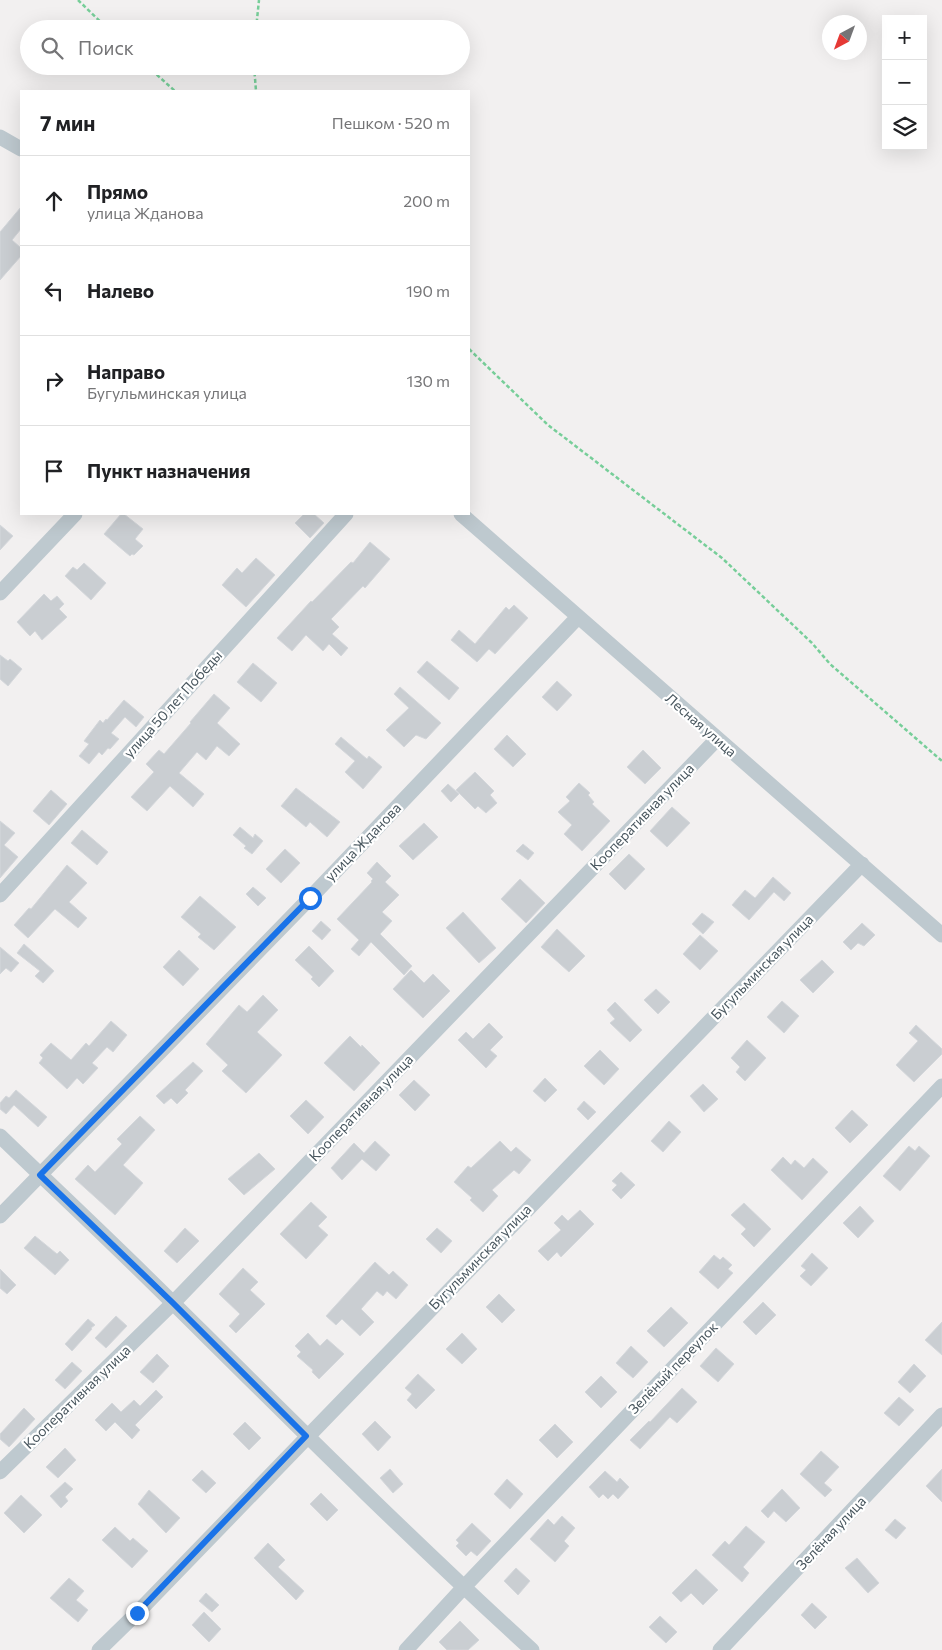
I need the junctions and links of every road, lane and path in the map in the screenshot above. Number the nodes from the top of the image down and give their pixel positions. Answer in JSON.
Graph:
{"nodes":[{"id":1,"x":78,"y":0,"type":"edge"},
{"id":2,"x":259,"y":0,"type":"edge"},
{"id":3,"x":99,"y":20,"type":"edge"},
{"id":4,"x":257,"y":20,"type":"edge"},
{"id":5,"x":157,"y":75,"type":"edge"},
{"id":6,"x":255,"y":75,"type":"edge"},
{"id":7,"x":173,"y":90,"type":"edge"},
{"id":8,"x":256,"y":90,"type":"edge"},
{"id":9,"x":0,"y":137,"type":"edge"},
{"id":10,"x":20,"y":148,"type":"edge"},
{"id":11,"x":470,"y":350,"type":"edge"},
{"id":12,"x":73,"y":515,"type":"edge"},
{"id":13,"x":345,"y":515,"type":"edge"},
{"id":14,"x":462,"y":515,"type":"edge"},
{"id":15,"x":0,"y":593,"type":"edge"},
{"id":16,"x":578,"y":617,"type":"junction"},
{"id":17,"x":717,"y":739,"type":"junction"},
{"id":18,"x":942,"y":761,"type":"edge"},
{"id":19,"x":862,"y":864,"type":"junction"},
{"id":20,"x":0,"y":895,"type":"edge"},
{"id":21,"x":942,"y":935,"type":"edge"},
{"id":22,"x":942,"y":1086,"type":"edge"},
{"id":23,"x":0,"y":1136,"type":"edge"},
{"id":24,"x":40,"y":1175,"type":"junction"},
{"id":25,"x":0,"y":1216,"type":"edge"},
{"id":26,"x":173,"y":1303,"type":"junction"},
{"id":27,"x":942,"y":1415,"type":"edge"},
{"id":28,"x":306,"y":1436,"type":"junction"},
{"id":29,"x":0,"y":1472,"type":"edge"},
{"id":30,"x":464,"y":1588,"type":"junction"},
{"id":31,"x":99,"y":1650,"type":"edge"},
{"id":32,"x":406,"y":1650,"type":"edge"},
{"id":33,"x":532,"y":1650,"type":"edge"},
{"id":34,"x":720,"y":1650,"type":"edge"}],
"edges":[{"from":1,"to":3,"type":"path"},
{"from":2,"to":4,"type":"path"},
{"from":5,"to":7,"type":"path"},
{"from":6,"to":8,"type":"path"},
{"from":9,"to":10,"type":"street"},
{"from":11,"to":18,"type":"path"},
{"from":12,"to":15,"type":"street"},
{"from":13,"to":20,"type":"street","name":"улица 50 лет Победы"},
{"from":14,"to":16,"type":"street","name":"Лесная улица"},
{"from":16,"to":17,"type":"street","name":"Лесная улица"},
{"from":16,"to":24,"type":"street","name":"улица Жданова"},
{"from":17,"to":19,"type":"street","name":"Лесная улица"},
{"from":17,"to":26,"type":"street","name":"Кооперативная улица"},
{"from":19,"to":21,"type":"street","name":"Лесная улица"},
{"from":19,"to":28,"type":"street","name":"Бугульминская улица"},
{"from":22,"to":30,"type":"street","name":"Зелёный переулок"},
{"from":23,"to":24,"type":"street"},
{"from":24,"to":25,"type":"street","name":"улица Жданова"},
{"from":24,"to":26,"type":"street"},
{"from":26,"to":28,"type":"street"},
{"from":26,"to":29,"type":"street","name":"Кооперативная улица"},
{"from":27,"to":34,"type":"street","name":"Зелёная улица"},
{"from":28,"to":30,"type":"street"},
{"from":28,"to":31,"type":"street","name":"Бугульминская улица"},
{"from":30,"to":32,"type":"street","name":"Зелёный переулок"},
{"from":30,"to":33,"type":"street"}]}
